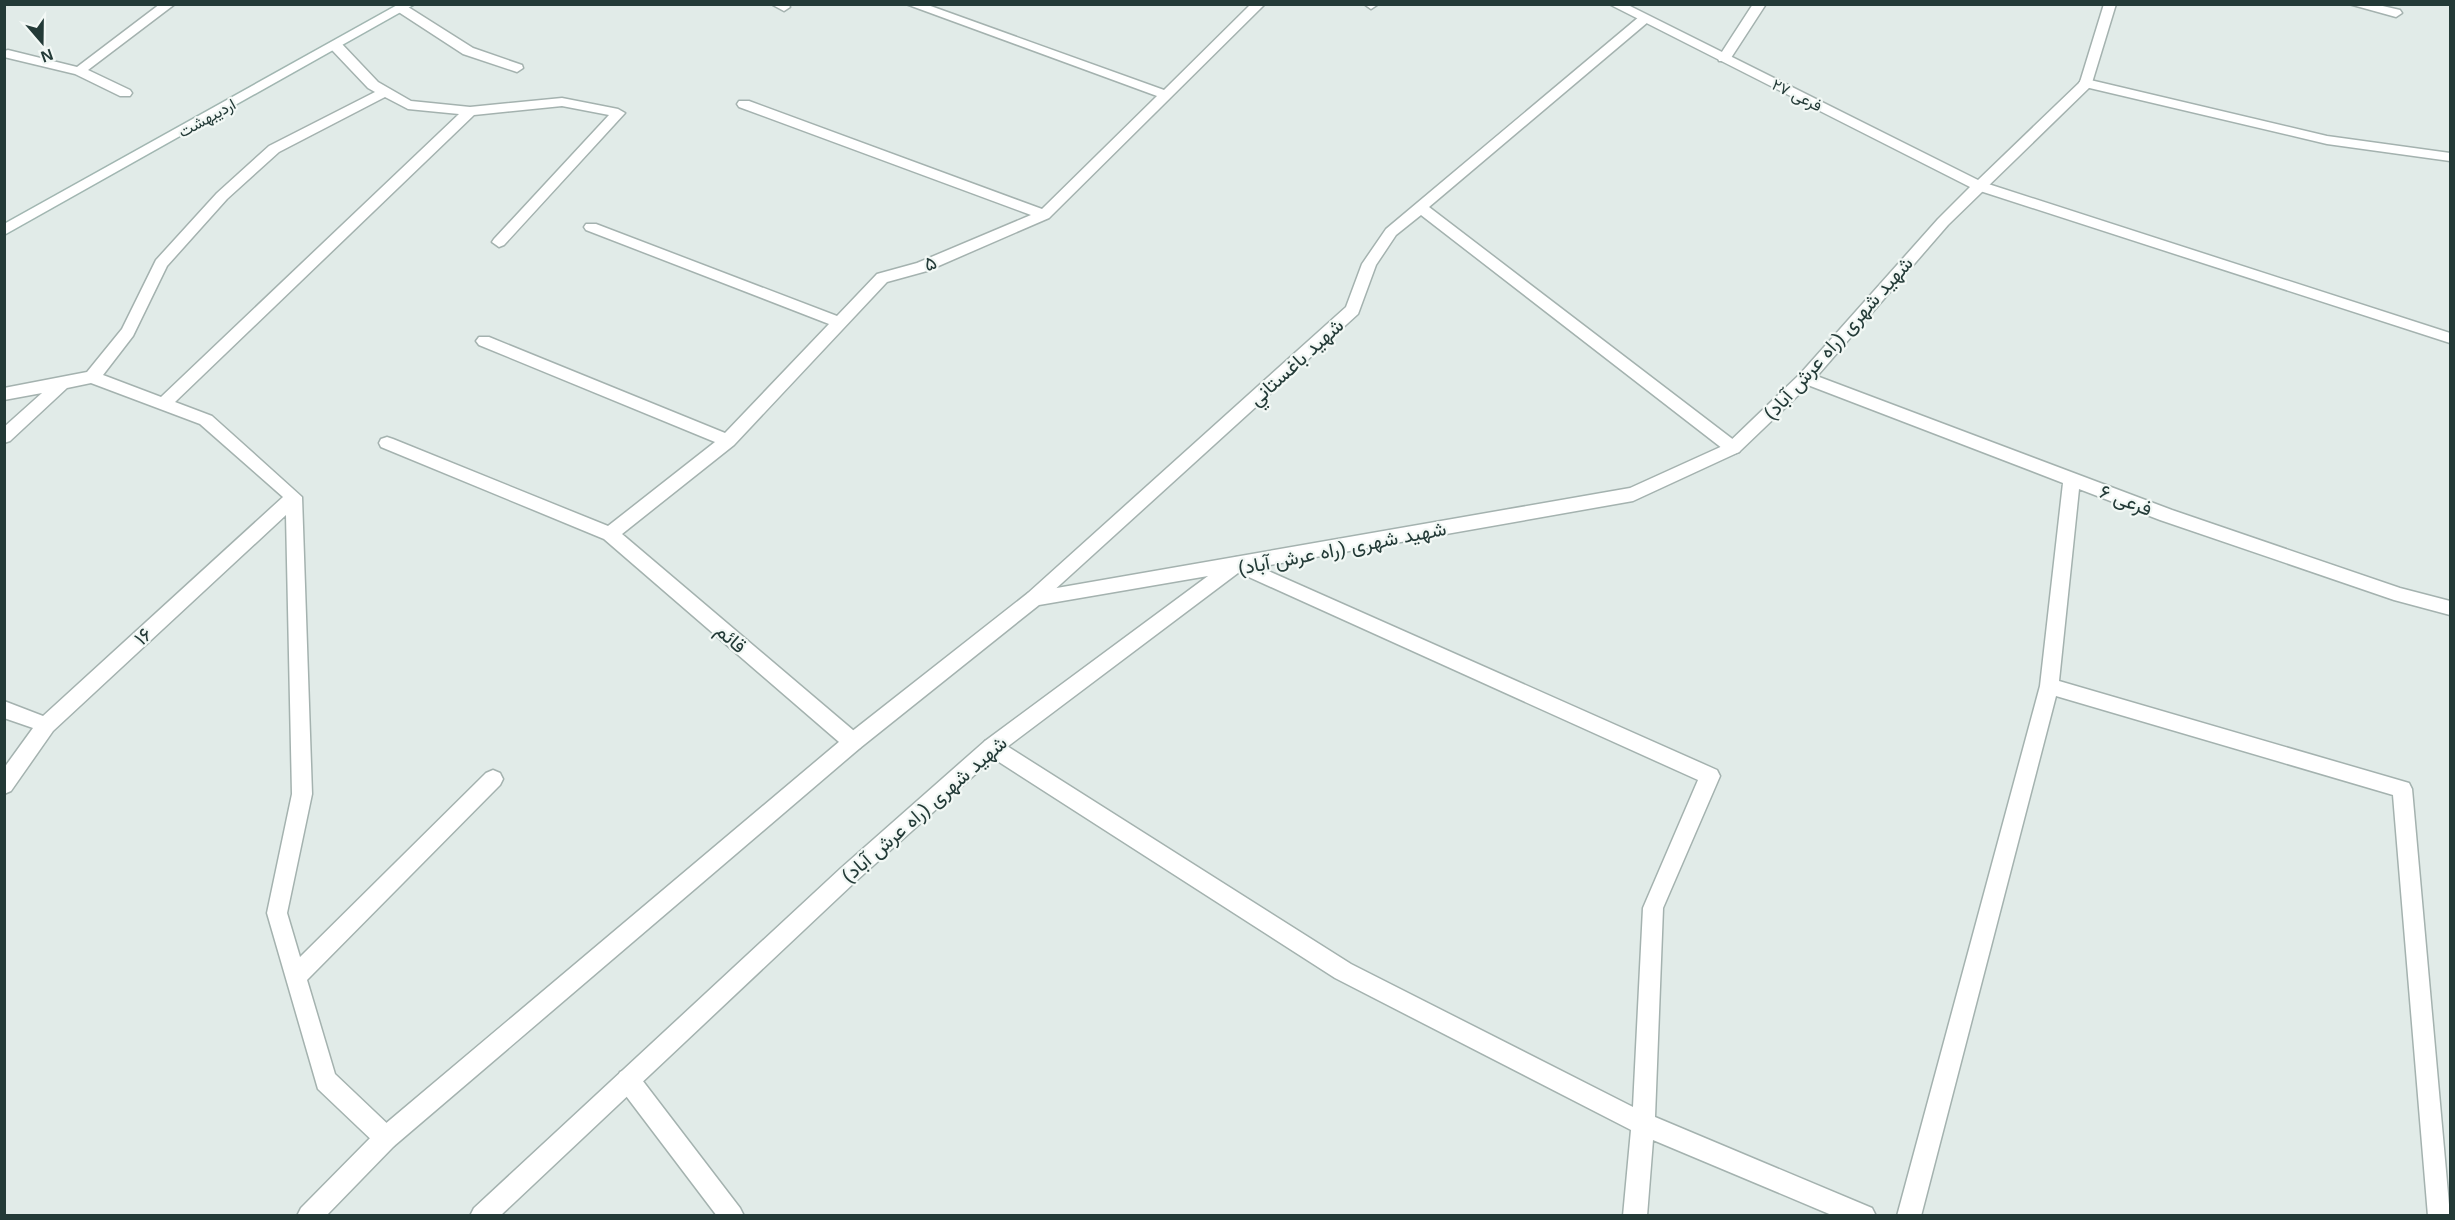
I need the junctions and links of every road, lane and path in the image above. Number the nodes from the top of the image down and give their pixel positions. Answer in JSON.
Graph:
{"nodes":[{"id":1,"x":169,"y":4,"type":"edge"},
{"id":2,"x":912,"y":4,"type":"edge"},
{"id":3,"x":1259,"y":4,"type":"edge"},
{"id":4,"x":1615,"y":4,"type":"edge"},
{"id":5,"x":1760,"y":4,"type":"edge"},
{"id":6,"x":2110,"y":4,"type":"edge"},
{"id":7,"x":2355,"y":4,"type":"edge"},
{"id":8,"x":405,"y":7,"type":"edge"},
{"id":9,"x":2396,"y":13,"type":"dead end"},
{"id":10,"x":1644,"y":19,"type":"junction"},
{"id":11,"x":336,"y":46,"type":"junction"},
{"id":12,"x":8,"y":54,"type":"dead end"},
{"id":13,"x":1724,"y":58,"type":"junction"},
{"id":14,"x":517,"y":68,"type":"dead end"},
{"id":15,"x":79,"y":71,"type":"junction"},
{"id":16,"x":2086,"y":83,"type":"junction"},
{"id":17,"x":385,"y":92,"type":"junction"},
{"id":18,"x":125,"y":93,"type":"dead end"},
{"id":19,"x":1166,"y":94,"type":"junction"},
{"id":20,"x":744,"y":104,"type":"dead end"},
{"id":21,"x":470,"y":111,"type":"junction"},
{"id":22,"x":2451,"y":157,"type":"edge"},
{"id":23,"x":1979,"y":186,"type":"junction"},
{"id":24,"x":1420,"y":207,"type":"junction"},
{"id":25,"x":1044,"y":215,"type":"junction"},
{"id":26,"x":591,"y":226,"type":"dead end"},
{"id":27,"x":4,"y":230,"type":"edge"},
{"id":28,"x":499,"y":242,"type":"dead end"},
{"id":29,"x":838,"y":322,"type":"junction"},
{"id":30,"x":2451,"y":338,"type":"edge"},
{"id":31,"x":484,"y":341,"type":"dead end"},
{"id":32,"x":92,"y":377,"type":"junction"},
{"id":33,"x":1806,"y":378,"type":"junction"},
{"id":34,"x":63,"y":382,"type":"junction"},
{"id":35,"x":4,"y":394,"type":"edge"},
{"id":36,"x":163,"y":404,"type":"junction"},
{"id":37,"x":4,"y":437,"type":"edge"},
{"id":38,"x":728,"y":441,"type":"junction"},
{"id":39,"x":387,"y":443,"type":"dead end"},
{"id":40,"x":1733,"y":448,"type":"junction"},
{"id":41,"x":2072,"y":479,"type":"junction"},
{"id":42,"x":294,"y":497,"type":"junction"},
{"id":43,"x":610,"y":534,"type":"junction"},
{"id":44,"x":1237,"y":564,"type":"junction"},
{"id":45,"x":1035,"y":598,"type":"junction"},
{"id":46,"x":2451,"y":608,"type":"edge"},
{"id":47,"x":2049,"y":686,"type":"junction"},
{"id":48,"x":4,"y":710,"type":"edge"},
{"id":49,"x":46,"y":725,"type":"junction"},
{"id":50,"x":853,"y":742,"type":"junction"},
{"id":51,"x":992,"y":747,"type":"junction"},
{"id":52,"x":493,"y":779,"type":"dead end"},
{"id":53,"x":4,"y":785,"type":"edge"},
{"id":54,"x":295,"y":976,"type":"junction"},
{"id":55,"x":628,"y":1080,"type":"junction"},
{"id":56,"x":1642,"y":1124,"type":"junction"},
{"id":57,"x":386,"y":1138,"type":"junction"},
{"id":58,"x":309,"y":1215,"type":"edge"},
{"id":59,"x":482,"y":1215,"type":"edge"},
{"id":60,"x":732,"y":1215,"type":"edge"},
{"id":61,"x":1635,"y":1215,"type":"edge"},
{"id":62,"x":1864,"y":1215,"type":"edge"},
{"id":63,"x":1909,"y":1215,"type":"edge"},
{"id":64,"x":2440,"y":1215,"type":"edge"}],
"edges":[{"from":1,"to":15,"type":"street"},
{"from":2,"to":19,"type":"street"},
{"from":3,"to":19,"type":"street","name":"۵"},
{"from":4,"to":10,"type":"street","name":"فرعی ۲۷"},
{"from":5,"to":13,"type":"street"},
{"from":6,"to":16,"type":"street","name":"شهید شهری (راه عرش آباد)"},
{"from":7,"to":9,"type":"street"},
{"from":8,"to":11,"type":"street","name":"اردیبهشت"},
{"from":8,"to":14,"type":"street"},
{"from":10,"to":13,"type":"street","name":"فرعی ۲۷"},
{"from":10,"to":24,"type":"street","name":"شهيد باغستاني"},
{"from":11,"to":17,"type":"street"},
{"from":11,"to":27,"type":"street","name":"اردیبهشت"},
{"from":12,"to":15,"type":"street"},
{"from":13,"to":23,"type":"street","name":"فرعی ۲۷"},
{"from":15,"to":18,"type":"street"},
{"from":16,"to":22,"type":"street"},
{"from":16,"to":23,"type":"street","name":"شهید شهری (راه عرش آباد)"},
{"from":17,"to":21,"type":"street"},
{"from":17,"to":32,"type":"street"},
{"from":19,"to":25,"type":"street","name":"۵"},
{"from":20,"to":25,"type":"street"},
{"from":21,"to":28,"type":"street"},
{"from":21,"to":36,"type":"street"},
{"from":23,"to":30,"type":"street","name":"فرعی ۲۷"},
{"from":23,"to":33,"type":"street","name":"شهید شهری (راه عرش آباد)"},
{"from":24,"to":40,"type":"street"},
{"from":24,"to":45,"type":"street","name":"شهيد باغستاني"},
{"from":25,"to":29,"type":"street","name":"۵"},
{"from":26,"to":29,"type":"street"},
{"from":29,"to":38,"type":"street","name":"۵"},
{"from":31,"to":38,"type":"street"},
{"from":32,"to":34,"type":"street"},
{"from":32,"to":36,"type":"street"},
{"from":33,"to":40,"type":"street","name":"شهید شهری (راه عرش آباد)"},
{"from":33,"to":41,"type":"street","name":"فرعی ۶"},
{"from":34,"to":35,"type":"street"},
{"from":34,"to":37,"type":"street"},
{"from":36,"to":42,"type":"street"},
{"from":38,"to":43,"type":"street","name":"۵"},
{"from":39,"to":43,"type":"street","name":"قائم"},
{"from":40,"to":44,"type":"street","name":"شهید شهری (راه عرش آباد)"},
{"from":41,"to":46,"type":"street","name":"فرعی ۶"},
{"from":41,"to":47,"type":"street"},
{"from":42,"to":49,"type":"street","name":"۱۶"},
{"from":42,"to":54,"type":"street"},
{"from":43,"to":50,"type":"street","name":"قائم"},
{"from":44,"to":45,"type":"street"},
{"from":44,"to":51,"type":"street","name":"شهید شهری (راه عرش آباد)"},
{"from":44,"to":56,"type":"street"},
{"from":45,"to":50,"type":"street","name":"شهيد باغستاني"},
{"from":47,"to":63,"type":"street"},
{"from":47,"to":64,"type":"street"},
{"from":48,"to":49,"type":"street"},
{"from":49,"to":53,"type":"street","name":"۱۶"},
{"from":50,"to":57,"type":"street","name":"شهيد باغستاني"},
{"from":51,"to":55,"type":"street","name":"شهید شهری (راه عرش آباد)"},
{"from":51,"to":56,"type":"street"},
{"from":52,"to":54,"type":"street"},
{"from":54,"to":57,"type":"street"},
{"from":55,"to":59,"type":"street","name":"شهید شهری (راه عرش آباد)"},
{"from":55,"to":60,"type":"street"},
{"from":56,"to":61,"type":"street"},
{"from":56,"to":62,"type":"street"},
{"from":57,"to":58,"type":"street","name":"شهيد باغستاني"}]}
